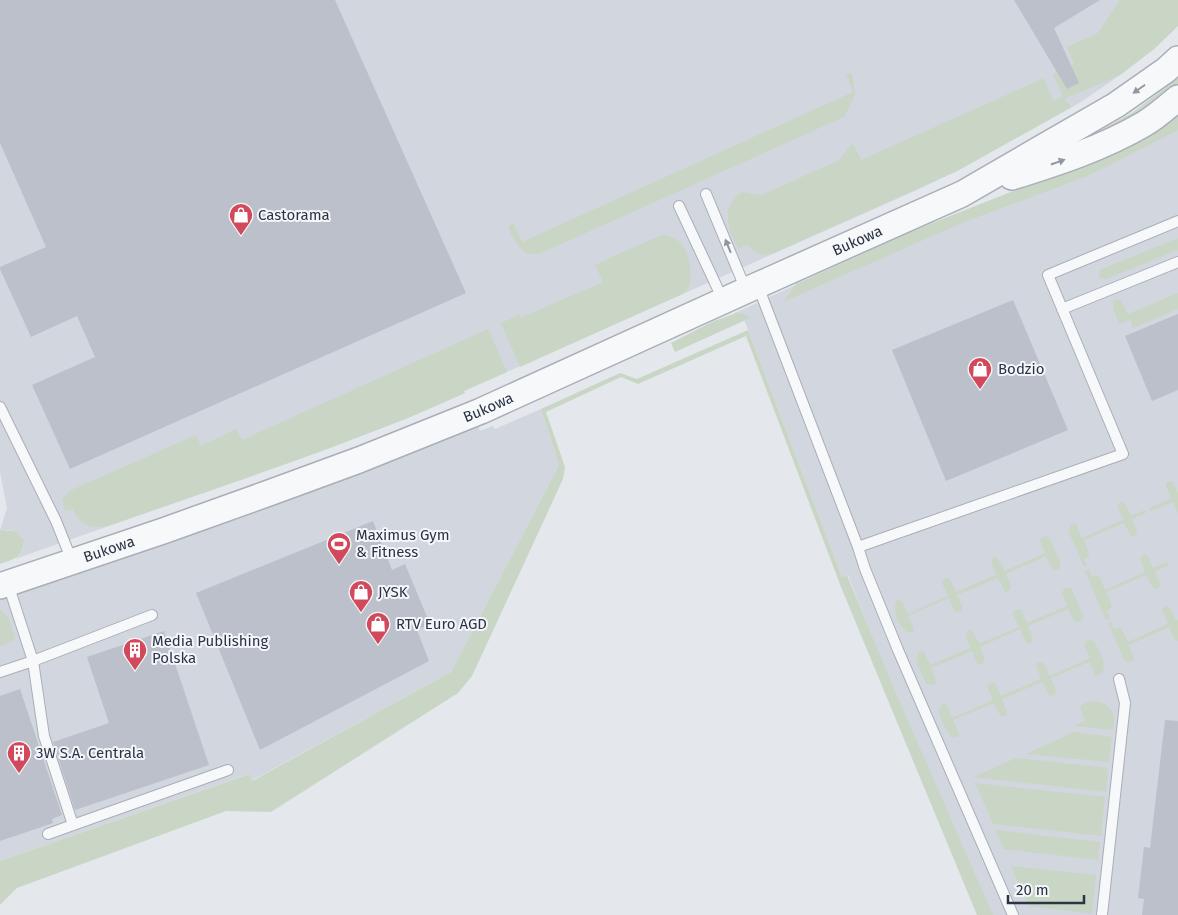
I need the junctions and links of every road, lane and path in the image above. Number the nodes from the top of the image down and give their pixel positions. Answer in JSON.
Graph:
{"nodes":[{"id":1,"x":1178,"y":59,"type":"edge"},
{"id":2,"x":1178,"y":98,"type":"edge"},
{"id":3,"x":1178,"y":106,"type":"edge"},
{"id":4,"x":1145,"y":123,"type":"junction"},
{"id":5,"x":706,"y":194,"type":"dead end"},
{"id":6,"x":962,"y":194,"type":"junction"},
{"id":7,"x":679,"y":206,"type":"dead end"},
{"id":8,"x":1178,"y":221,"type":"edge"},
{"id":9,"x":1178,"y":262,"type":"edge"},
{"id":10,"x":752,"y":288,"type":"junction"},
{"id":11,"x":723,"y":301,"type":"junction"},
{"id":12,"x":1062,"y":309,"type":"junction"},
{"id":13,"x":0,"y":406,"type":"edge"},
{"id":14,"x":858,"y":547,"type":"junction"},
{"id":15,"x":72,"y":562,"type":"junction"},
{"id":16,"x":4,"y":584,"type":"edge"},
{"id":17,"x":152,"y":615,"type":"dead end"},
{"id":18,"x":33,"y":661,"type":"junction"},
{"id":19,"x":0,"y":672,"type":"edge"},
{"id":20,"x":1119,"y":679,"type":"dead end"},
{"id":21,"x":228,"y":770,"type":"dead end"},
{"id":22,"x":73,"y":825,"type":"junction"},
{"id":23,"x":48,"y":834,"type":"dead end"},
{"id":24,"x":1013,"y":915,"type":"edge"},
{"id":25,"x":1102,"y":915,"type":"edge"}],
"edges":[{"from":1,"to":6,"type":"street","name":"Bukowa","one_way":true},
{"from":2,"to":4,"type":"street","name":"Bukowa"},
{"from":3,"to":4,"type":"street"},
{"from":6,"to":4,"type":"street","name":"Bukowa","one_way":true},
{"from":10,"to":5,"type":"lane","one_way":true},
{"from":6,"to":10,"type":"street","name":"Bukowa"},
{"from":7,"to":11,"type":"lane"},
{"from":8,"to":12,"type":"lane"},
{"from":9,"to":12,"type":"lane"},
{"from":10,"to":11,"type":"street","name":"Bukowa"},
{"from":10,"to":14,"type":"lane"},
{"from":11,"to":15,"type":"street","name":"Bukowa"},
{"from":12,"to":14,"type":"lane"},
{"from":13,"to":15,"type":"lane"},
{"from":14,"to":24,"type":"lane"},
{"from":15,"to":16,"type":"street","name":"Bukowa"},
{"from":16,"to":18,"type":"lane"},
{"from":17,"to":18,"type":"lane"},
{"from":18,"to":19,"type":"lane"},
{"from":18,"to":22,"type":"lane"},
{"from":20,"to":25,"type":"lane"},
{"from":21,"to":22,"type":"lane"},
{"from":22,"to":23,"type":"lane"}]}
